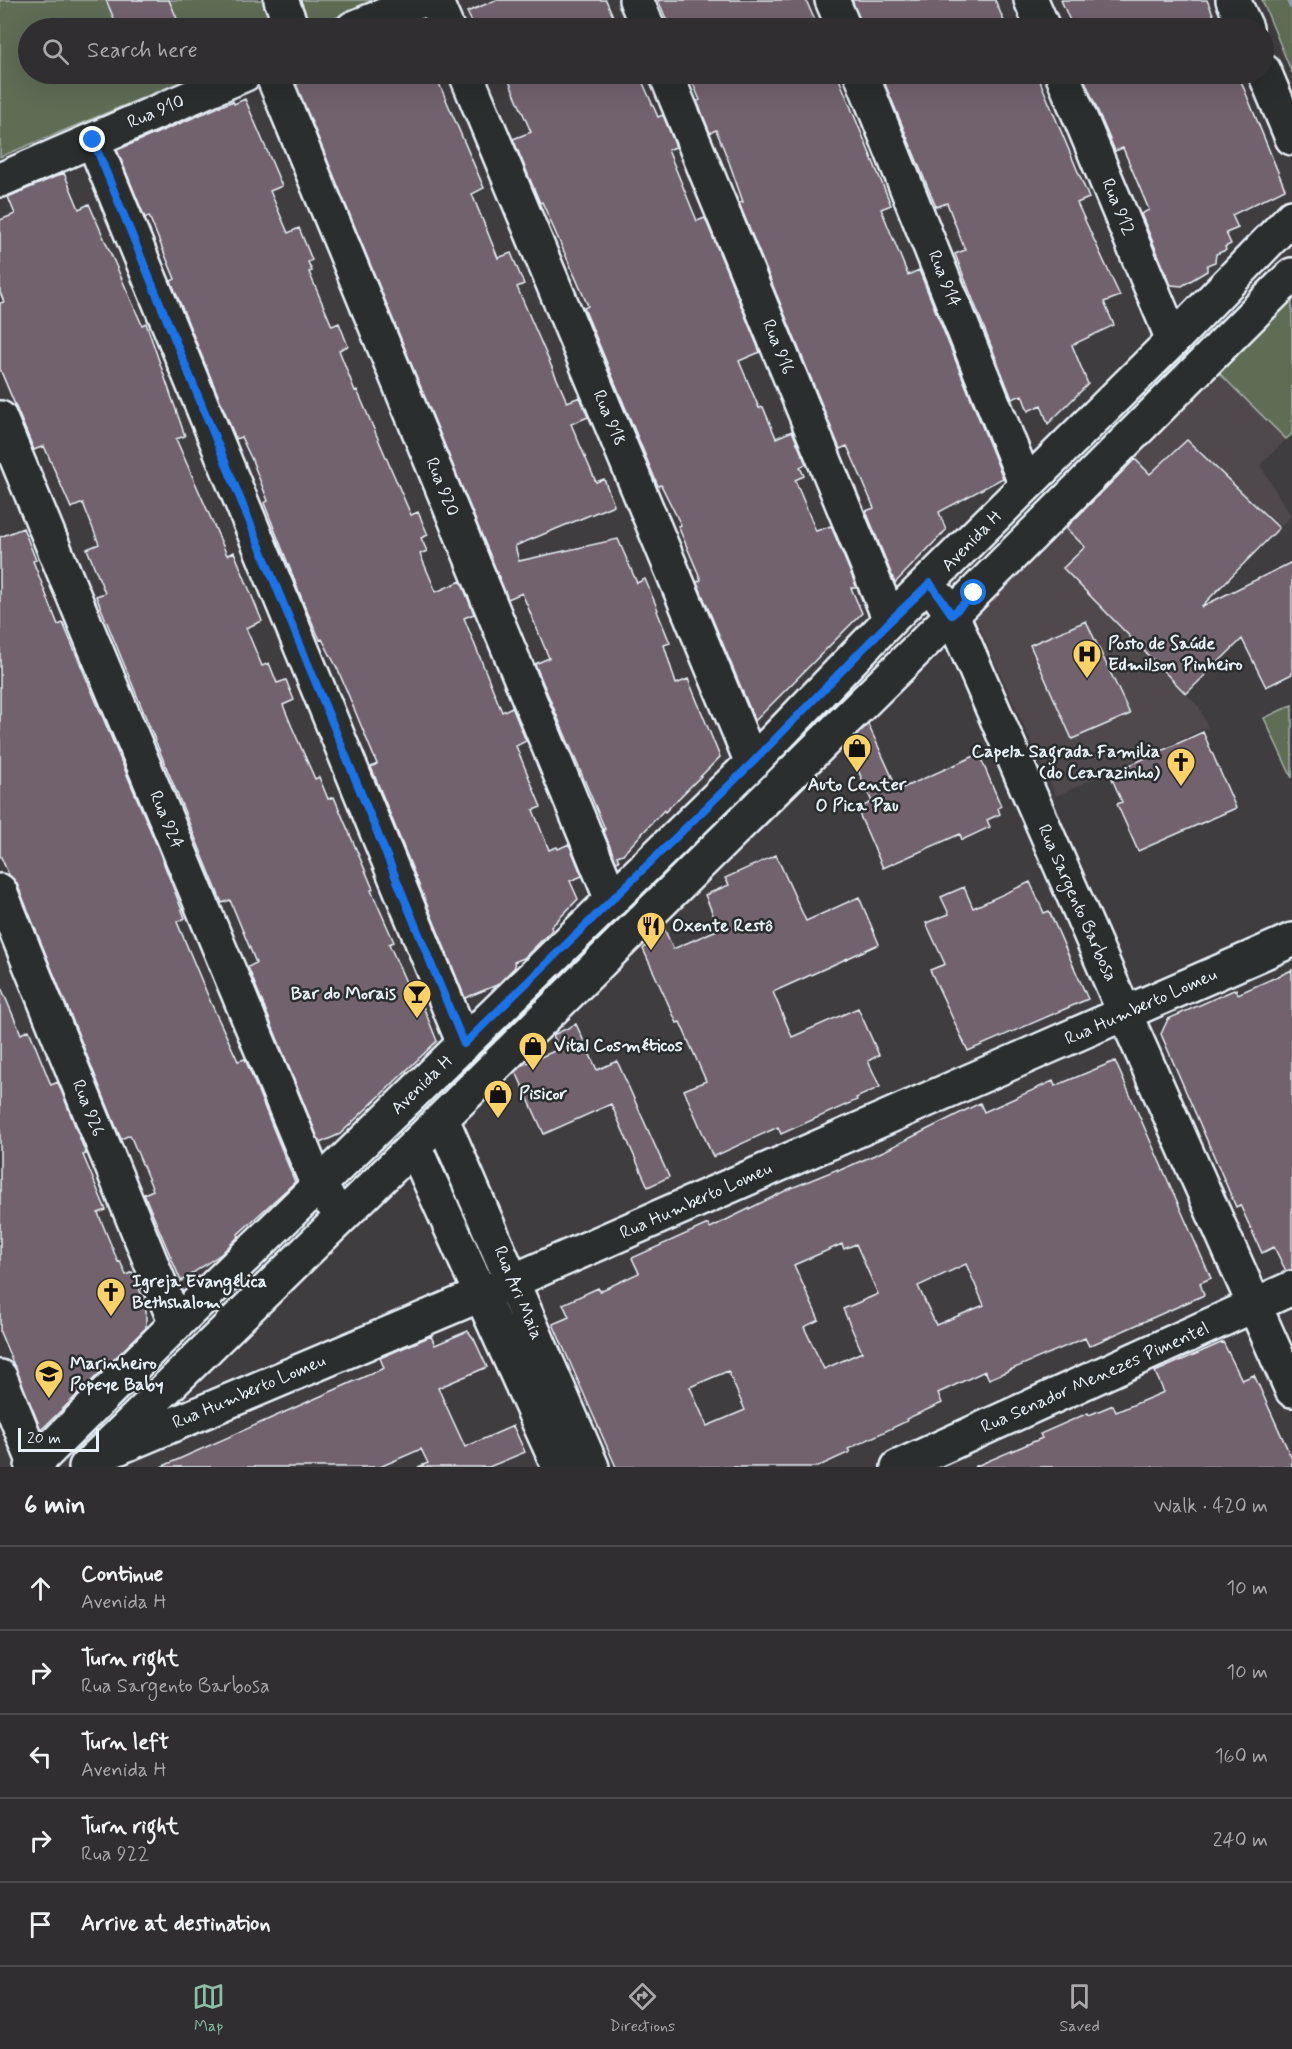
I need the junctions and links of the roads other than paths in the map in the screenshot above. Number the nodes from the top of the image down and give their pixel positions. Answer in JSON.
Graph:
{"nodes":[{"id":1,"x":281,"y":0,"type":"edge"},
{"id":2,"x":422,"y":0,"type":"edge"},
{"id":3,"x":435,"y":0,"type":"edge"},
{"id":4,"x":636,"y":0,"type":"edge"},
{"id":5,"x":832,"y":0,"type":"edge"},
{"id":6,"x":1031,"y":0,"type":"edge"},
{"id":7,"x":1233,"y":0,"type":"edge"},
{"id":8,"x":288,"y":18,"type":"edge"},
{"id":9,"x":378,"y":18,"type":"edge"},
{"id":10,"x":443,"y":18,"type":"edge"},
{"id":11,"x":644,"y":18,"type":"edge"},
{"id":12,"x":839,"y":18,"type":"edge"},
{"id":13,"x":1039,"y":18,"type":"edge"},
{"id":14,"x":1241,"y":18,"type":"edge"},
{"id":15,"x":222,"y":84,"type":"edge"},
{"id":16,"x":276,"y":84,"type":"edge"},
{"id":17,"x":470,"y":84,"type":"edge"},
{"id":18,"x":670,"y":84,"type":"edge"},
{"id":19,"x":865,"y":84,"type":"edge"},
{"id":20,"x":1066,"y":84,"type":"edge"},
{"id":21,"x":1269,"y":84,"type":"edge"},
{"id":22,"x":1292,"y":138,"type":"edge"},
{"id":23,"x":93,"y":140,"type":"junction"},
{"id":24,"x":0,"y":180,"type":"edge"},
{"id":25,"x":1292,"y":217,"type":"edge"},
{"id":26,"x":1292,"y":275,"type":"edge"},
{"id":27,"x":1173,"y":340,"type":"junction"},
{"id":28,"x":0,"y":418,"type":"edge"},
{"id":29,"x":1026,"y":485,"type":"junction"},
{"id":30,"x":930,"y":583,"type":"junction"},
{"id":31,"x":952,"y":615,"type":"junction"},
{"id":32,"x":891,"y":620,"type":"junction"},
{"id":33,"x":752,"y":763,"type":"junction"},
{"id":34,"x":0,"y":891,"type":"edge"},
{"id":35,"x":612,"y":900,"type":"junction"},
{"id":36,"x":1292,"y":940,"type":"edge"},
{"id":37,"x":1125,"y":1014,"type":"junction"},
{"id":38,"x":464,"y":1044,"type":"junction"},
{"id":39,"x":442,"y":1119,"type":"junction"},
{"id":40,"x":414,"y":1146,"type":"junction"},
{"id":41,"x":318,"y":1186,"type":"junction"},
{"id":42,"x":342,"y":1216,"type":"junction"},
{"id":43,"x":513,"y":1281,"type":"junction"},
{"id":44,"x":1292,"y":1288,"type":"edge"},
{"id":45,"x":482,"y":1294,"type":"junction"},
{"id":46,"x":1254,"y":1306,"type":"junction"},
{"id":47,"x":176,"y":1324,"type":"junction"},
{"id":48,"x":0,"y":1377,"type":"edge"},
{"id":49,"x":1292,"y":1390,"type":"edge"},
{"id":50,"x":92,"y":1462,"type":"edge"},
{"id":51,"x":34,"y":1465,"type":"edge"},
{"id":52,"x":559,"y":1467,"type":"edge"},
{"id":53,"x":592,"y":1467,"type":"edge"},
{"id":54,"x":898,"y":1467,"type":"edge"}],
"edges":[{"from":1,"to":8,"type":"street"},
{"from":2,"to":9,"type":"street"},
{"from":3,"to":10,"type":"street"},
{"from":4,"to":11,"type":"street"},
{"from":5,"to":12,"type":"street"},
{"from":6,"to":13,"type":"street"},
{"from":7,"to":14,"type":"street"},
{"from":15,"to":23,"type":"street","name":"Rua 910"},
{"from":16,"to":35,"type":"street","name":"Rua 920"},
{"from":17,"to":33,"type":"street","name":"Rua 918"},
{"from":18,"to":32,"type":"street","name":"Rua 916"},
{"from":19,"to":29,"type":"street","name":"Rua 914"},
{"from":20,"to":27,"type":"street","name":"Rua 912"},
{"from":21,"to":22,"type":"street"},
{"from":23,"to":24,"type":"street","name":"Rua 910"},
{"from":23,"to":38,"type":"street"},
{"from":25,"to":27,"type":"street","name":"Avenida H"},
{"from":26,"to":31,"type":"street","name":"Avenida H"},
{"from":27,"to":29,"type":"street","name":"Avenida H"},
{"from":28,"to":41,"type":"street","name":"Rua 924"},
{"from":29,"to":30,"type":"street","name":"Avenida H"},
{"from":30,"to":31,"type":"street","name":"Rua Sargento Barbosa"},
{"from":30,"to":32,"type":"street","name":"Avenida H"},
{"from":31,"to":37,"type":"street","name":"Rua Sargento Barbosa"},
{"from":31,"to":39,"type":"street","name":"Avenida H"},
{"from":32,"to":33,"type":"street","name":"Avenida H"},
{"from":33,"to":35,"type":"street","name":"Avenida H"},
{"from":34,"to":47,"type":"street","name":"Rua 926"},
{"from":35,"to":38,"type":"street","name":"Avenida H"},
{"from":36,"to":37,"type":"street","name":"Rua Humberto Lomeu"},
{"from":37,"to":43,"type":"street","name":"Rua Humberto Lomeu"},
{"from":37,"to":46,"type":"street","name":"Rua Sargento Barbosa"},
{"from":38,"to":41,"type":"street","name":"Avenida H"},
{"from":39,"to":40,"type":"street","name":"Avenida H"},
{"from":39,"to":43,"type":"street","name":"Rua Ari Maia"},
{"from":40,"to":42,"type":"street","name":"Avenida H"},
{"from":40,"to":45,"type":"street","name":"Rua Ari Maia"},
{"from":41,"to":42,"type":"street","name":"Rua 924"},
{"from":41,"to":47,"type":"street","name":"Avenida H"},
{"from":42,"to":50,"type":"street","name":"Avenida H"},
{"from":43,"to":45,"type":"street","name":"Rua Humberto Lomeu"},
{"from":43,"to":53,"type":"street","name":"Rua Ari Maia"},
{"from":44,"to":46,"type":"street","name":"Rua Senador Menezes Pimentel"},
{"from":45,"to":50,"type":"street","name":"Rua Humberto Lomeu"},
{"from":45,"to":52,"type":"street","name":"Rua Ari Maia"},
{"from":46,"to":49,"type":"street","name":"Rua Sargento Barbosa"},
{"from":46,"to":54,"type":"street","name":"Rua Senador Menezes Pimentel"},
{"from":47,"to":51,"type":"street","name":"Avenida H"},
{"from":48,"to":51,"type":"street"}]}
